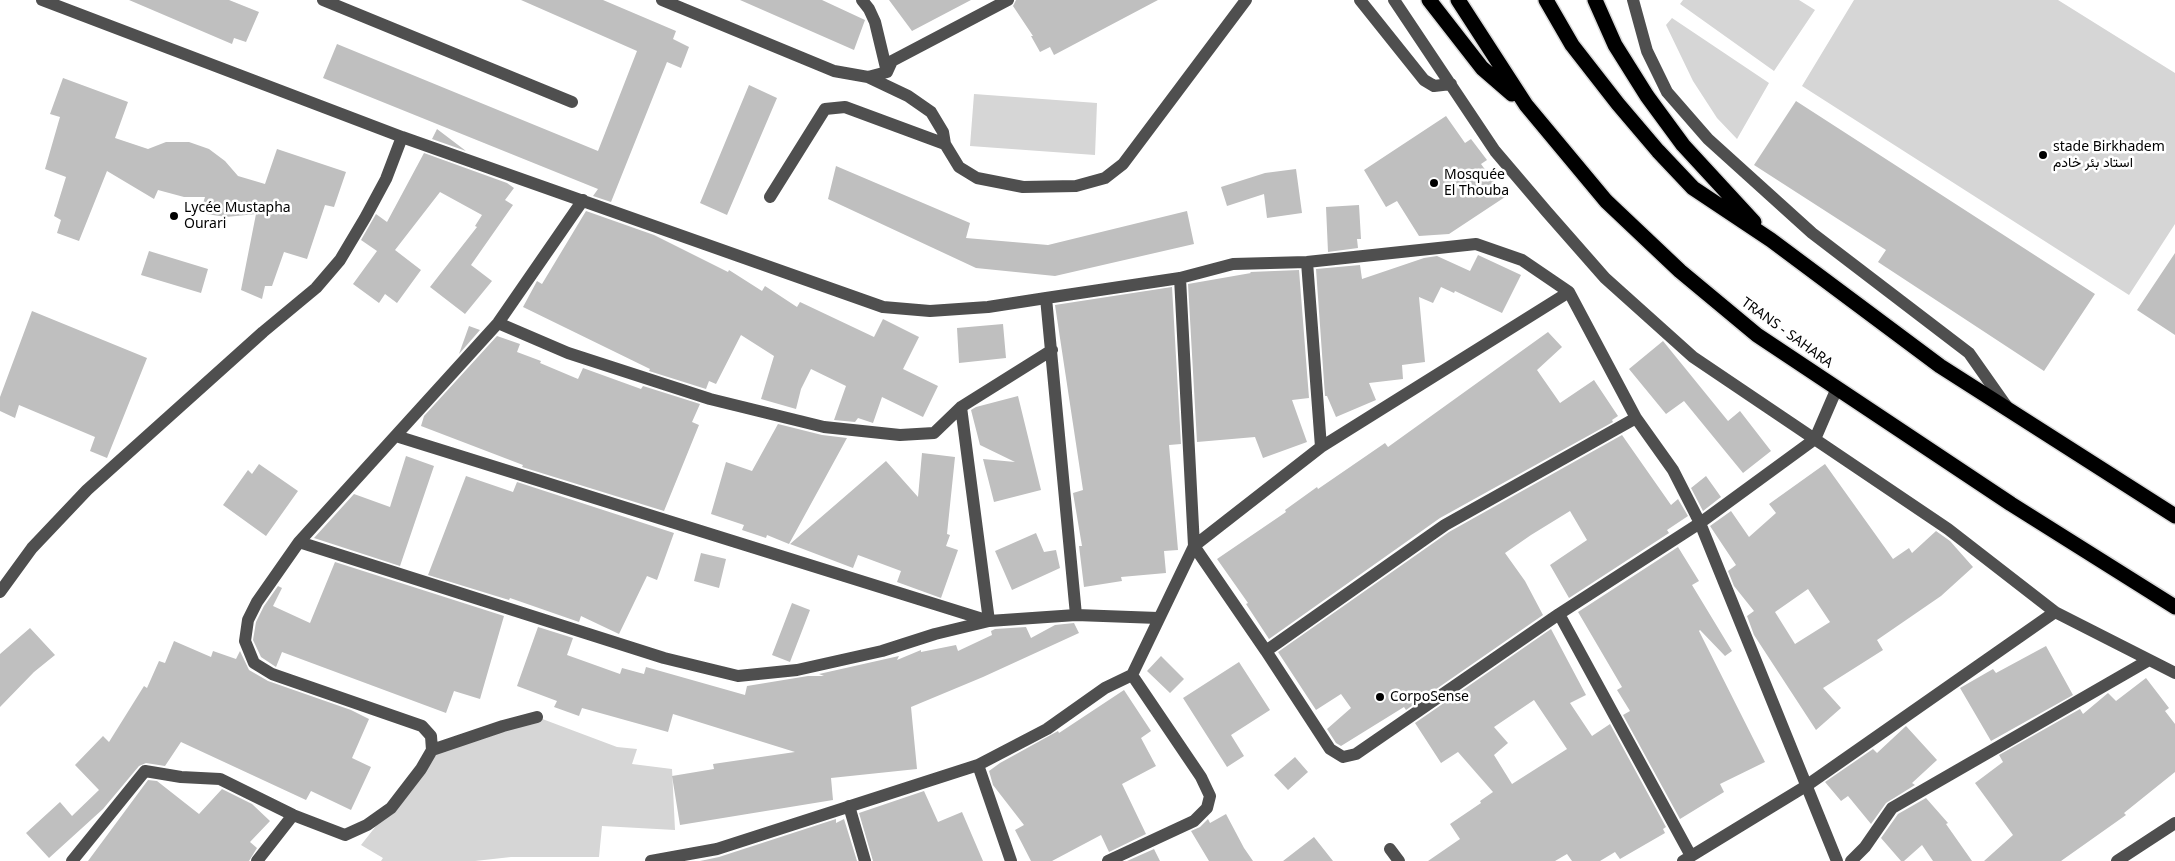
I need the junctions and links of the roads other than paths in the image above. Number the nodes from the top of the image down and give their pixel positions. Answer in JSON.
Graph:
{"nodes":[{"id":1,"x":42,"y":0,"type":"edge"},
{"id":2,"x":324,"y":0,"type":"edge"},
{"id":3,"x":662,"y":0,"type":"edge"},
{"id":4,"x":862,"y":0,"type":"edge"},
{"id":5,"x":1008,"y":0,"type":"edge"},
{"id":6,"x":1246,"y":0,"type":"edge"},
{"id":7,"x":1360,"y":0,"type":"edge"},
{"id":8,"x":1394,"y":0,"type":"edge"},
{"id":9,"x":1429,"y":0,"type":"edge"},
{"id":10,"x":1458,"y":0,"type":"edge"},
{"id":11,"x":1546,"y":0,"type":"edge"},
{"id":12,"x":1595,"y":0,"type":"edge"},
{"id":13,"x":1633,"y":0,"type":"edge"},
{"id":14,"x":887,"y":72,"type":"junction"},
{"id":15,"x":868,"y":77,"type":"junction"},
{"id":16,"x":1451,"y":84,"type":"junction"},
{"id":17,"x":572,"y":102,"type":"dead end"},
{"id":18,"x":1526,"y":105,"type":"junction"},
{"id":19,"x":402,"y":137,"type":"junction"},
{"id":20,"x":945,"y":144,"type":"junction"},
{"id":21,"x":770,"y":197,"type":"dead end"},
{"id":22,"x":583,"y":200,"type":"junction"},
{"id":23,"x":1770,"y":240,"type":"junction"},
{"id":24,"x":1307,"y":262,"type":"junction"},
{"id":25,"x":1180,"y":278,"type":"junction"},
{"id":26,"x":1569,"y":292,"type":"junction"},
{"id":27,"x":1046,"y":298,"type":"junction"},
{"id":28,"x":498,"y":323,"type":"junction"},
{"id":29,"x":1052,"y":350,"type":"junction"},
{"id":30,"x":1837,"y":388,"type":"junction"},
{"id":31,"x":961,"y":407,"type":"junction"},
{"id":32,"x":2011,"y":413,"type":"junction"},
{"id":33,"x":1636,"y":418,"type":"junction"},
{"id":34,"x":396,"y":436,"type":"junction"},
{"id":35,"x":1815,"y":439,"type":"junction"},
{"id":36,"x":1320,"y":447,"type":"junction"},
{"id":37,"x":2175,"y":516,"type":"edge"},
{"id":38,"x":1700,"y":523,"type":"junction"},
{"id":39,"x":298,"y":542,"type":"junction"},
{"id":40,"x":1194,"y":546,"type":"junction"},
{"id":41,"x":0,"y":592,"type":"edge"},
{"id":42,"x":2175,"y":607,"type":"edge"},
{"id":43,"x":2055,"y":612,"type":"junction"},
{"id":44,"x":1559,"y":614,"type":"junction"},
{"id":45,"x":1076,"y":615,"type":"junction"},
{"id":46,"x":1158,"y":618,"type":"junction"},
{"id":47,"x":989,"y":621,"type":"junction"},
{"id":48,"x":1266,"y":651,"type":"junction"},
{"id":49,"x":2148,"y":660,"type":"junction"},
{"id":50,"x":2175,"y":673,"type":"edge"},
{"id":51,"x":1132,"y":675,"type":"junction"},
{"id":52,"x":536,"y":718,"type":"dead end"},
{"id":53,"x":432,"y":750,"type":"junction"},
{"id":54,"x":978,"y":765,"type":"junction"},
{"id":55,"x":1806,"y":786,"type":"junction"},
{"id":56,"x":849,"y":806,"type":"junction"},
{"id":57,"x":293,"y":815,"type":"junction"},
{"id":58,"x":2175,"y":823,"type":"edge"},
{"id":59,"x":1390,"y":849,"type":"dead end"},
{"id":60,"x":719,"y":855,"type":"edge"},
{"id":61,"x":1687,"y":859,"type":"edge"},
{"id":62,"x":72,"y":861,"type":"edge"},
{"id":63,"x":257,"y":861,"type":"edge"},
{"id":64,"x":651,"y":861,"type":"edge"},
{"id":65,"x":865,"y":861,"type":"edge"},
{"id":66,"x":1011,"y":861,"type":"edge"},
{"id":67,"x":1108,"y":861,"type":"edge"},
{"id":68,"x":1399,"y":861,"type":"edge"},
{"id":69,"x":1837,"y":861,"type":"edge"},
{"id":70,"x":1851,"y":861,"type":"edge"},
{"id":71,"x":2117,"y":861,"type":"edge"}],
"edges":[{"from":1,"to":19,"type":"street"},
{"from":2,"to":17,"type":"street"},
{"from":3,"to":15,"type":"street"},
{"from":4,"to":14,"type":"street"},
{"from":5,"to":14,"type":"street"},
{"from":6,"to":20,"type":"street"},
{"from":7,"to":16,"type":"street"},
{"from":8,"to":16,"type":"street"},
{"from":9,"to":18,"type":"highway"},
{"from":10,"to":18,"type":"highway","name":"TRANS - SAHARA"},
{"from":11,"to":23,"type":"highway"},
{"from":12,"to":23,"type":"highway"},
{"from":13,"to":32,"type":"street"},
{"from":14,"to":15,"type":"street"},
{"from":15,"to":20,"type":"street"},
{"from":16,"to":35,"type":"street"},
{"from":18,"to":30,"type":"highway","name":"TRANS - SAHARA"},
{"from":19,"to":22,"type":"street"},
{"from":19,"to":41,"type":"street"},
{"from":20,"to":21,"type":"street"},
{"from":22,"to":27,"type":"street"},
{"from":22,"to":28,"type":"street"},
{"from":23,"to":32,"type":"highway"},
{"from":24,"to":25,"type":"street"},
{"from":24,"to":26,"type":"street"},
{"from":24,"to":36,"type":"street"},
{"from":25,"to":27,"type":"street"},
{"from":25,"to":40,"type":"street"},
{"from":26,"to":33,"type":"street"},
{"from":26,"to":36,"type":"street"},
{"from":27,"to":29,"type":"street"},
{"from":28,"to":31,"type":"street"},
{"from":28,"to":34,"type":"street"},
{"from":29,"to":31,"type":"street"},
{"from":29,"to":45,"type":"street"},
{"from":30,"to":35,"type":"street"},
{"from":30,"to":42,"type":"highway","name":"TRANS - SAHARA"},
{"from":31,"to":47,"type":"street"},
{"from":32,"to":37,"type":"highway"},
{"from":33,"to":38,"type":"street"},
{"from":33,"to":48,"type":"street"},
{"from":34,"to":39,"type":"street"},
{"from":34,"to":47,"type":"street"},
{"from":35,"to":38,"type":"street"},
{"from":35,"to":43,"type":"street"},
{"from":36,"to":40,"type":"street"},
{"from":38,"to":44,"type":"street"},
{"from":38,"to":55,"type":"street"},
{"from":39,"to":47,"type":"street"},
{"from":39,"to":53,"type":"street"},
{"from":40,"to":46,"type":"street"},
{"from":40,"to":48,"type":"street"},
{"from":43,"to":49,"type":"street"},
{"from":43,"to":55,"type":"street"},
{"from":44,"to":48,"type":"street"},
{"from":44,"to":61,"type":"street"},
{"from":45,"to":46,"type":"street"},
{"from":45,"to":47,"type":"street"},
{"from":46,"to":51,"type":"street"},
{"from":49,"to":50,"type":"street"},
{"from":49,"to":70,"type":"street"},
{"from":51,"to":54,"type":"street"},
{"from":51,"to":67,"type":"street"},
{"from":52,"to":53,"type":"street"},
{"from":53,"to":57,"type":"street"},
{"from":54,"to":56,"type":"street"},
{"from":54,"to":66,"type":"street"},
{"from":55,"to":61,"type":"street"},
{"from":55,"to":69,"type":"street"},
{"from":56,"to":60,"type":"street"},
{"from":56,"to":65,"type":"street"},
{"from":57,"to":62,"type":"street"},
{"from":57,"to":63,"type":"street"},
{"from":58,"to":71,"type":"street"},
{"from":59,"to":68,"type":"street"},
{"from":60,"to":64,"type":"street"}]}
